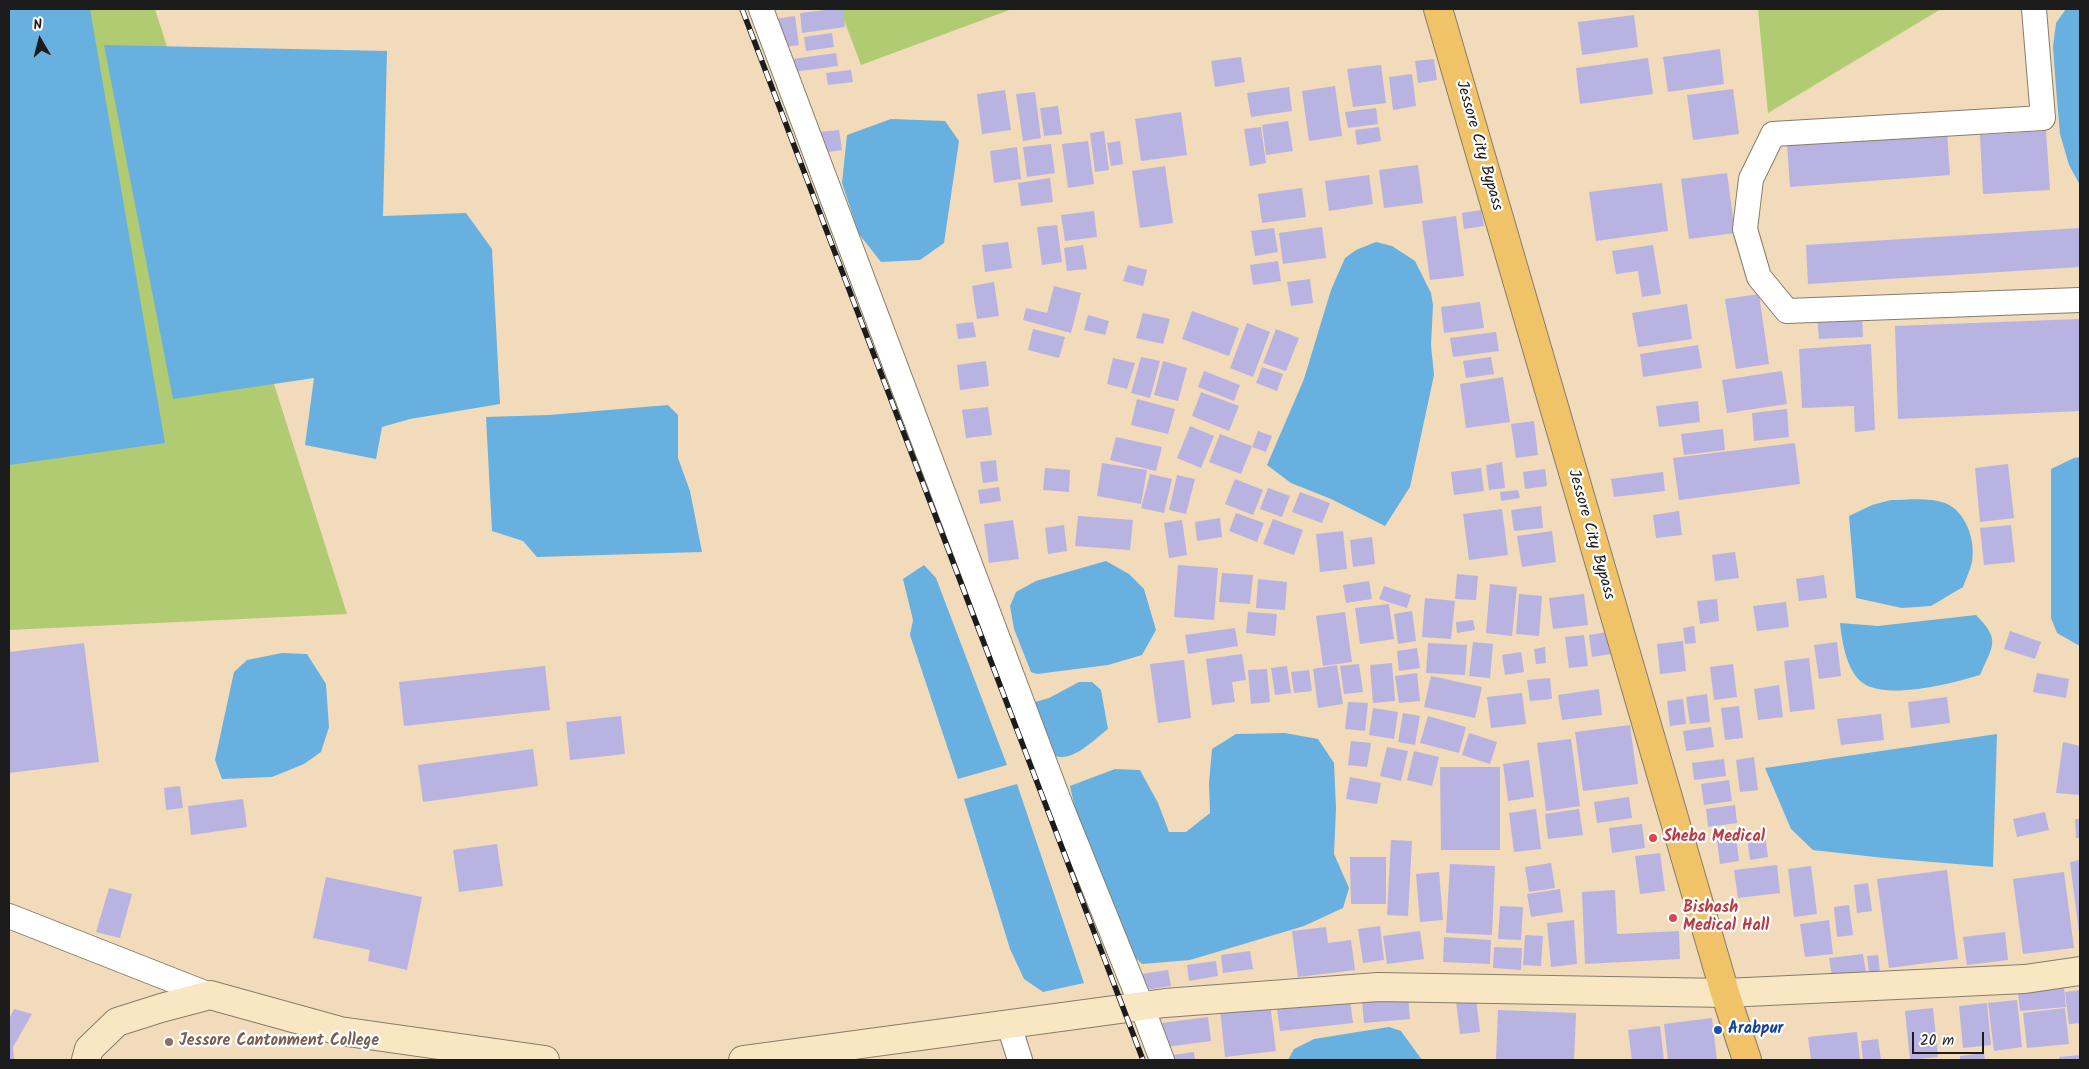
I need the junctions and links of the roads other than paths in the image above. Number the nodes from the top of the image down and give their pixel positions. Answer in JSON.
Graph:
{"nodes":[{"id":1,"x":761,"y":9,"type":"edge"},
{"id":2,"x":1438,"y":9,"type":"edge"},
{"id":3,"x":2034,"y":9,"type":"edge"},
{"id":4,"x":2079,"y":300,"type":"edge"},
{"id":5,"x":9,"y":916,"type":"edge"},
{"id":6,"x":2080,"y":971,"type":"edge"},
{"id":7,"x":1725,"y":993,"type":"junction"},
{"id":8,"x":210,"y":995,"type":"junction"},
{"id":9,"x":1142,"y":1007,"type":"junction"},
{"id":10,"x":1009,"y":1025,"type":"junction"},
{"id":11,"x":86,"y":1060,"type":"edge"},
{"id":12,"x":545,"y":1060,"type":"edge"},
{"id":13,"x":743,"y":1060,"type":"edge"},
{"id":14,"x":1020,"y":1060,"type":"edge"},
{"id":15,"x":1162,"y":1060,"type":"edge"},
{"id":16,"x":1746,"y":1060,"type":"edge"}],
"edges":[{"from":1,"to":9,"type":"street"},
{"from":2,"to":7,"type":"highway","name":"Jessore City Bypass"},
{"from":3,"to":4,"type":"street"},
{"from":5,"to":8,"type":"street"},
{"from":6,"to":7,"type":"street"},
{"from":7,"to":9,"type":"street"},
{"from":7,"to":16,"type":"highway","name":"Jessore City Bypass"},
{"from":8,"to":11,"type":"street"},
{"from":8,"to":12,"type":"street"},
{"from":9,"to":10,"type":"street"},
{"from":9,"to":15,"type":"street"},
{"from":10,"to":13,"type":"street"},
{"from":10,"to":14,"type":"street"}]}
